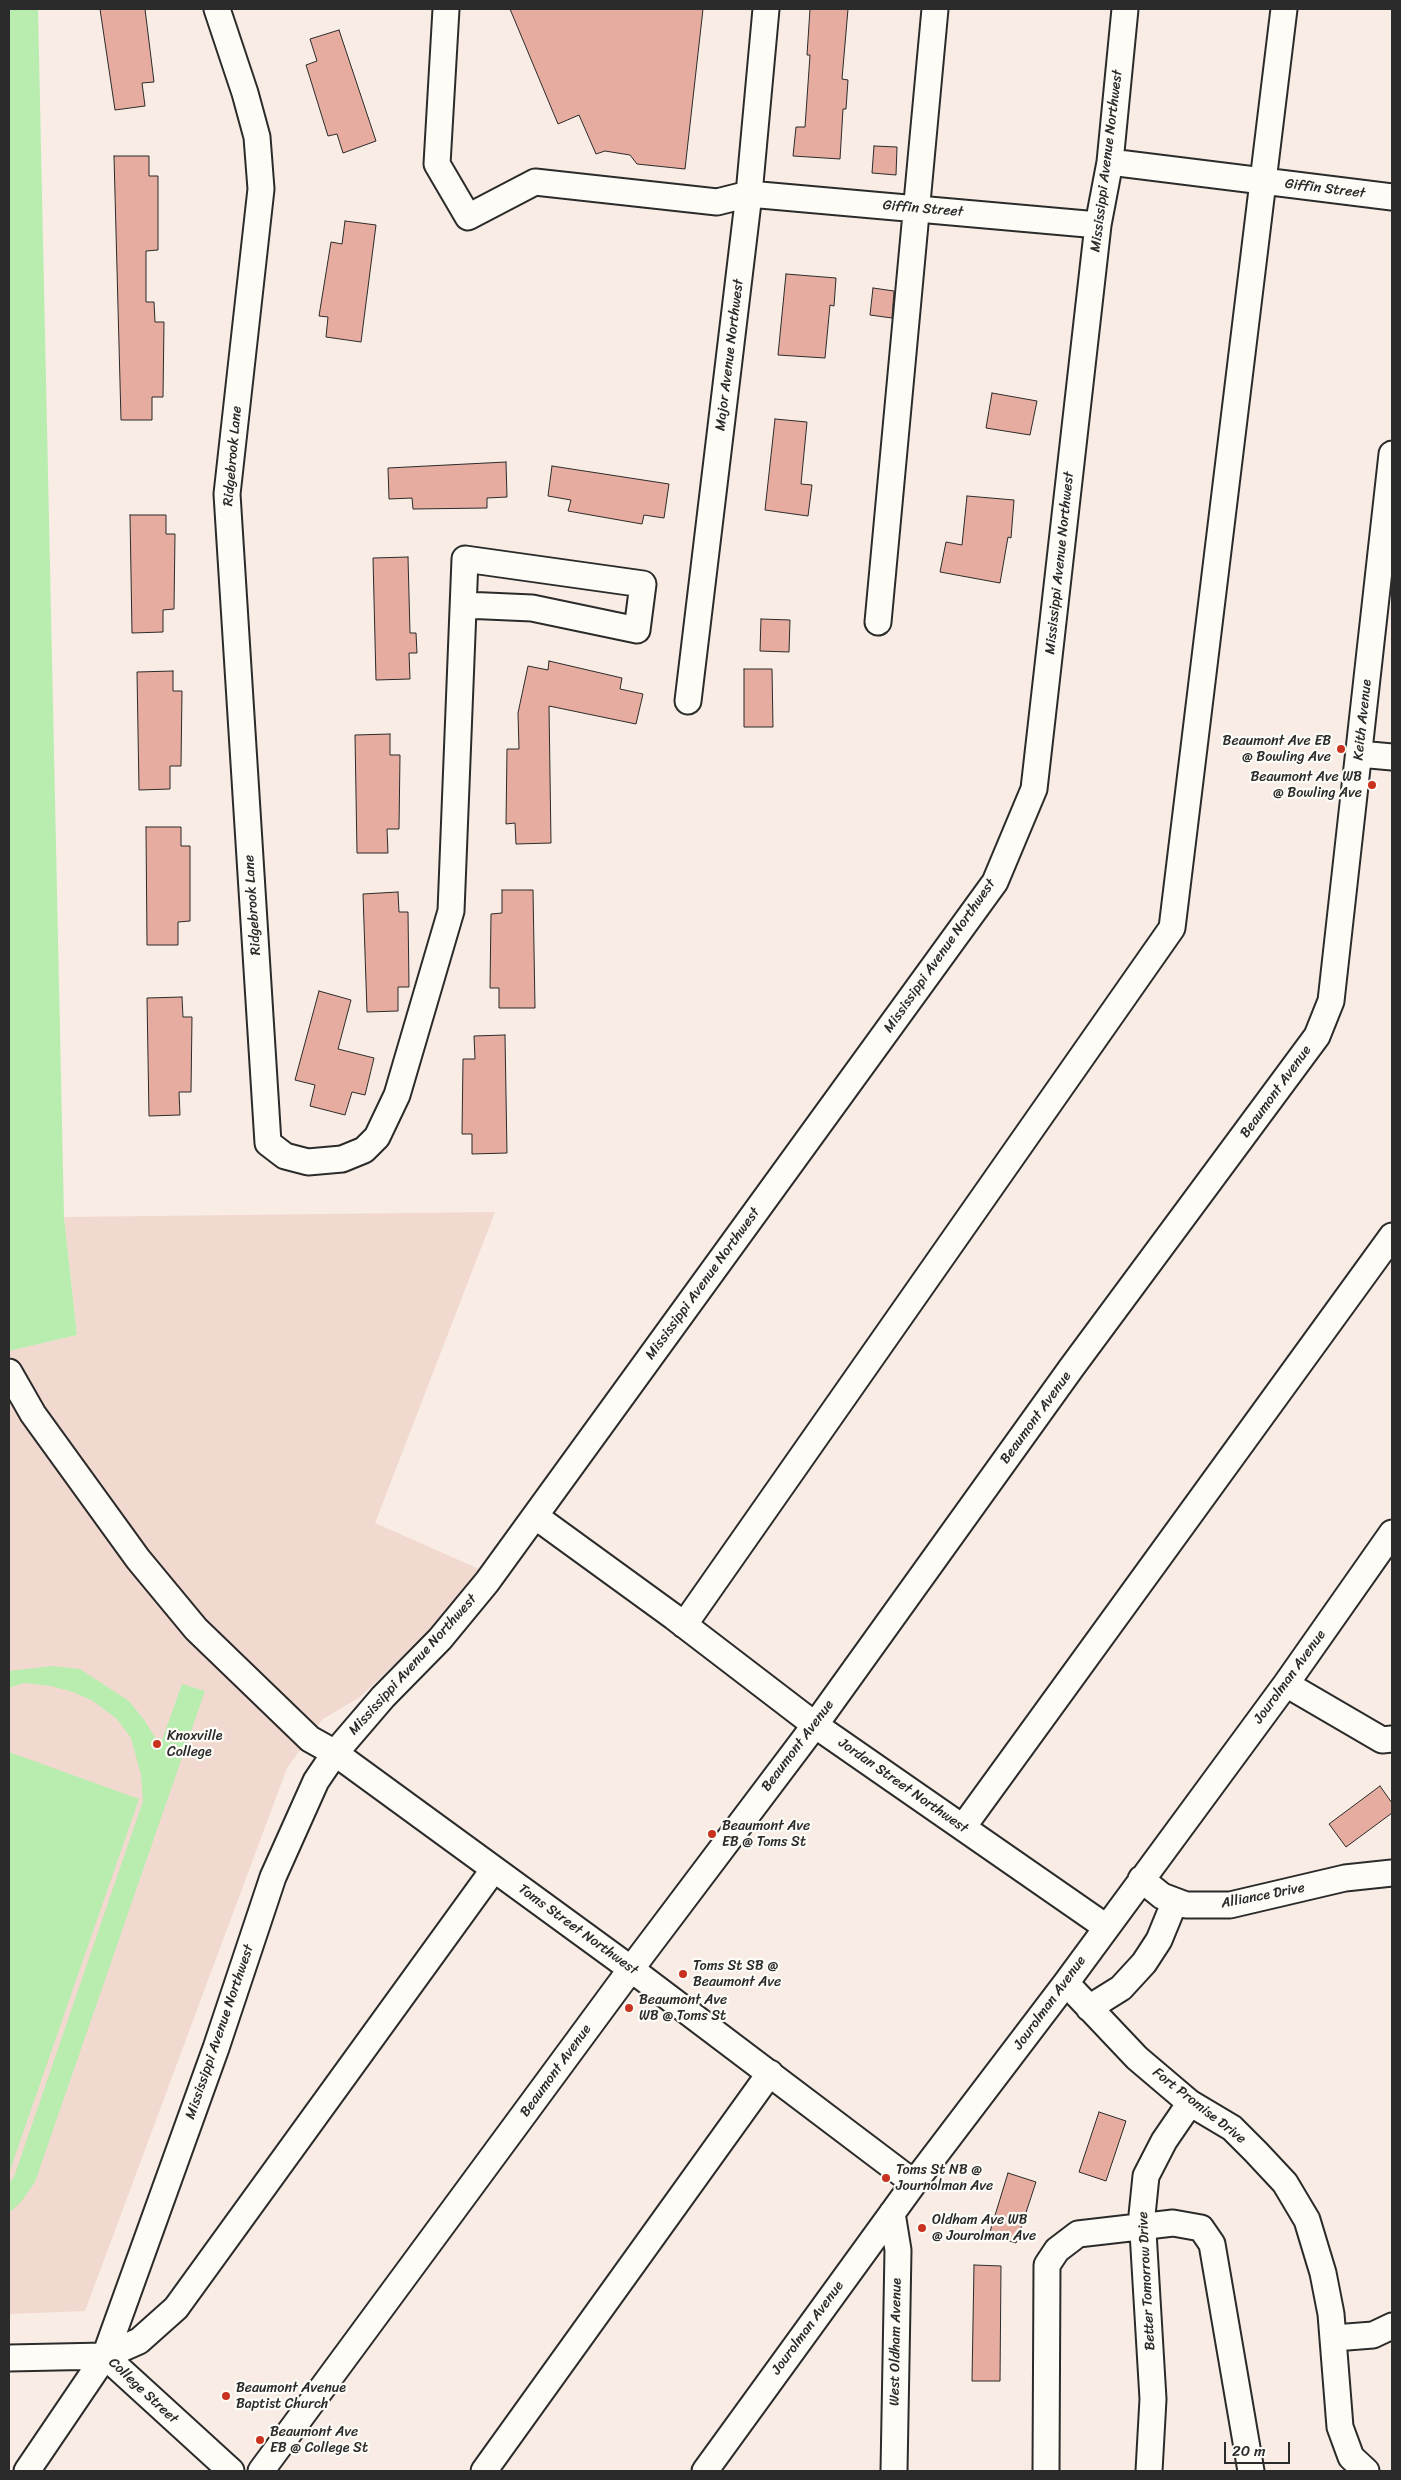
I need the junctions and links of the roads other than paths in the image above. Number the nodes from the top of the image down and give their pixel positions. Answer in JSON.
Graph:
{"nodes":[{"id":1,"x":217,"y":9,"type":"edge"},
{"id":2,"x":446,"y":9,"type":"edge"},
{"id":3,"x":766,"y":9,"type":"edge"},
{"id":4,"x":935,"y":9,"type":"edge"},
{"id":5,"x":1125,"y":9,"type":"edge"},
{"id":6,"x":1284,"y":9,"type":"edge"},
{"id":7,"x":1110,"y":162,"type":"junction"},
{"id":8,"x":1264,"y":181,"type":"junction"},
{"id":9,"x":749,"y":194,"type":"junction"},
{"id":10,"x":1392,"y":197,"type":"edge"},
{"id":11,"x":917,"y":209,"type":"junction"},
{"id":12,"x":1098,"y":225,"type":"junction"},
{"id":13,"x":1392,"y":454,"type":"edge"},
{"id":14,"x":464,"y":605,"type":"junction"},
{"id":15,"x":878,"y":622,"type":"dead end"},
{"id":16,"x":688,"y":701,"type":"dead end"},
{"id":17,"x":1359,"y":754,"type":"junction"},
{"id":18,"x":1392,"y":758,"type":"edge"},
{"id":19,"x":1326,"y":1014,"type":"joint"},
{"id":20,"x":1392,"y":1236,"type":"edge"},
{"id":21,"x":9,"y":1372,"type":"edge"},
{"id":22,"x":534,"y":1516,"type":"junction"},
{"id":23,"x":1392,"y":1533,"type":"edge"},
{"id":24,"x":684,"y":1625,"type":"junction"},
{"id":25,"x":1286,"y":1684,"type":"junction"},
{"id":26,"x":815,"y":1725,"type":"junction"},
{"id":27,"x":1392,"y":1738,"type":"edge"},
{"id":28,"x":335,"y":1753,"type":"junction"},
{"id":29,"x":963,"y":1828,"type":"junction"},
{"id":30,"x":494,"y":1869,"type":"junction"},
{"id":31,"x":1392,"y":1872,"type":"edge"},
{"id":32,"x":1141,"y":1879,"type":"junction"},
{"id":33,"x":1175,"y":1901,"type":"junction"},
{"id":34,"x":1106,"y":1927,"type":"junction"},
{"id":35,"x":631,"y":1968,"type":"junction"},
{"id":36,"x":1066,"y":1983,"type":"junction"},
{"id":37,"x":1090,"y":2008,"type":"junction"},
{"id":38,"x":770,"y":2073,"type":"junction"},
{"id":39,"x":1190,"y":2103,"type":"junction"},
{"id":40,"x":914,"y":2182,"type":"junction"},
{"id":41,"x":892,"y":2213,"type":"junction"},
{"id":42,"x":1143,"y":2227,"type":"junction"},
{"id":43,"x":1392,"y":2326,"type":"edge"},
{"id":44,"x":1334,"y":2338,"type":"junction"},
{"id":45,"x":105,"y":2356,"type":"junction"},
{"id":46,"x":9,"y":2358,"type":"edge"},
{"id":47,"x":1356,"y":2468,"type":"edge"},
{"id":48,"x":27,"y":2471,"type":"edge"},
{"id":49,"x":230,"y":2471,"type":"edge"},
{"id":50,"x":261,"y":2471,"type":"edge"},
{"id":51,"x":484,"y":2471,"type":"edge"},
{"id":52,"x":705,"y":2471,"type":"edge"},
{"id":53,"x":894,"y":2471,"type":"edge"},
{"id":54,"x":1046,"y":2471,"type":"edge"},
{"id":55,"x":1149,"y":2471,"type":"edge"},
{"id":56,"x":1251,"y":2471,"type":"edge"}],
"edges":[{"from":1,"to":14,"type":"street","name":"Ridgebrook Lane"},
{"from":2,"to":9,"type":"street","name":"Giffin Street"},
{"from":3,"to":9,"type":"street","name":"Major Avenue Northwest"},
{"from":4,"to":11,"type":"street"},
{"from":5,"to":7,"type":"street","name":"Mississippi Avenue Northwest"},
{"from":6,"to":8,"type":"street"},
{"from":7,"to":8,"type":"street","name":"Giffin Street"},
{"from":7,"to":12,"type":"street","name":"Mississippi Avenue Northwest"},
{"from":8,"to":10,"type":"street","name":"Giffin Street"},
{"from":8,"to":24,"type":"street"},
{"from":9,"to":11,"type":"street","name":"Giffin Street"},
{"from":9,"to":16,"type":"street","name":"Major Avenue Northwest"},
{"from":11,"to":12,"type":"street","name":"Giffin Street"},
{"from":11,"to":15,"type":"street"},
{"from":12,"to":22,"type":"street","name":"Mississippi Avenue Northwest"},
{"from":13,"to":17,"type":"street","name":"Keith Avenue"},
{"from":14,"to":14,"type":"street","name":"Ridgebrook Lane"},
{"from":17,"to":18,"type":"street"},
{"from":17,"to":19,"type":"street","name":"Keith Avenue"},
{"from":19,"to":26,"type":"street","name":"Beaumont Avenue"},
{"from":20,"to":29,"type":"street"},
{"from":21,"to":28,"type":"street","name":"Toms Street Northwest"},
{"from":22,"to":24,"type":"street","name":"Jordan Street Northwest"},
{"from":22,"to":28,"type":"street","name":"Mississippi Avenue Northwest"},
{"from":23,"to":25,"type":"street","name":"Jourolman Avenue"},
{"from":24,"to":26,"type":"street","name":"Jordan Street Northwest"},
{"from":25,"to":27,"type":"street"},
{"from":25,"to":32,"type":"street","name":"Jourolman Avenue"},
{"from":26,"to":29,"type":"street","name":"Jordan Street Northwest"},
{"from":26,"to":35,"type":"street","name":"Beaumont Avenue"},
{"from":28,"to":30,"type":"street","name":"Toms Street Northwest"},
{"from":28,"to":45,"type":"street","name":"Mississippi Avenue Northwest"},
{"from":29,"to":34,"type":"street","name":"Jordan Street Northwest"},
{"from":30,"to":35,"type":"street","name":"Toms Street Northwest"},
{"from":30,"to":45,"type":"street"},
{"from":31,"to":33,"type":"street","name":"Alliance Drive"},
{"from":32,"to":33,"type":"street","name":"Alliance Drive"},
{"from":32,"to":34,"type":"street","name":"Jourolman Avenue"},
{"from":33,"to":37,"type":"street"},
{"from":34,"to":36,"type":"street","name":"Jourolman Avenue"},
{"from":35,"to":38,"type":"street","name":"Toms Street Northwest"},
{"from":35,"to":50,"type":"street","name":"Beaumont Avenue"},
{"from":36,"to":37,"type":"street","name":"Fort Promise Drive"},
{"from":36,"to":40,"type":"street","name":"Jourolman Avenue"},
{"from":37,"to":39,"type":"street","name":"Fort Promise Drive"},
{"from":38,"to":40,"type":"street","name":"Toms Street Northwest"},
{"from":38,"to":51,"type":"street"},
{"from":39,"to":42,"type":"street","name":"Better Tomorrow Drive"},
{"from":39,"to":44,"type":"street","name":"Fort Promise Drive"},
{"from":40,"to":41,"type":"street","name":"Jourolman Avenue"},
{"from":41,"to":52,"type":"street","name":"Jourolman Avenue"},
{"from":41,"to":53,"type":"street","name":"West Oldham Avenue"},
{"from":42,"to":54,"type":"street"},
{"from":42,"to":55,"type":"street","name":"Better Tomorrow Drive"},
{"from":42,"to":56,"type":"street"},
{"from":43,"to":44,"type":"street"},
{"from":44,"to":47,"type":"street","name":"Fort Promise Drive"},
{"from":45,"to":46,"type":"street","name":"College Street"},
{"from":45,"to":48,"type":"street","name":"Mississippi Avenue Northwest"},
{"from":45,"to":49,"type":"street","name":"College Street"}]}
